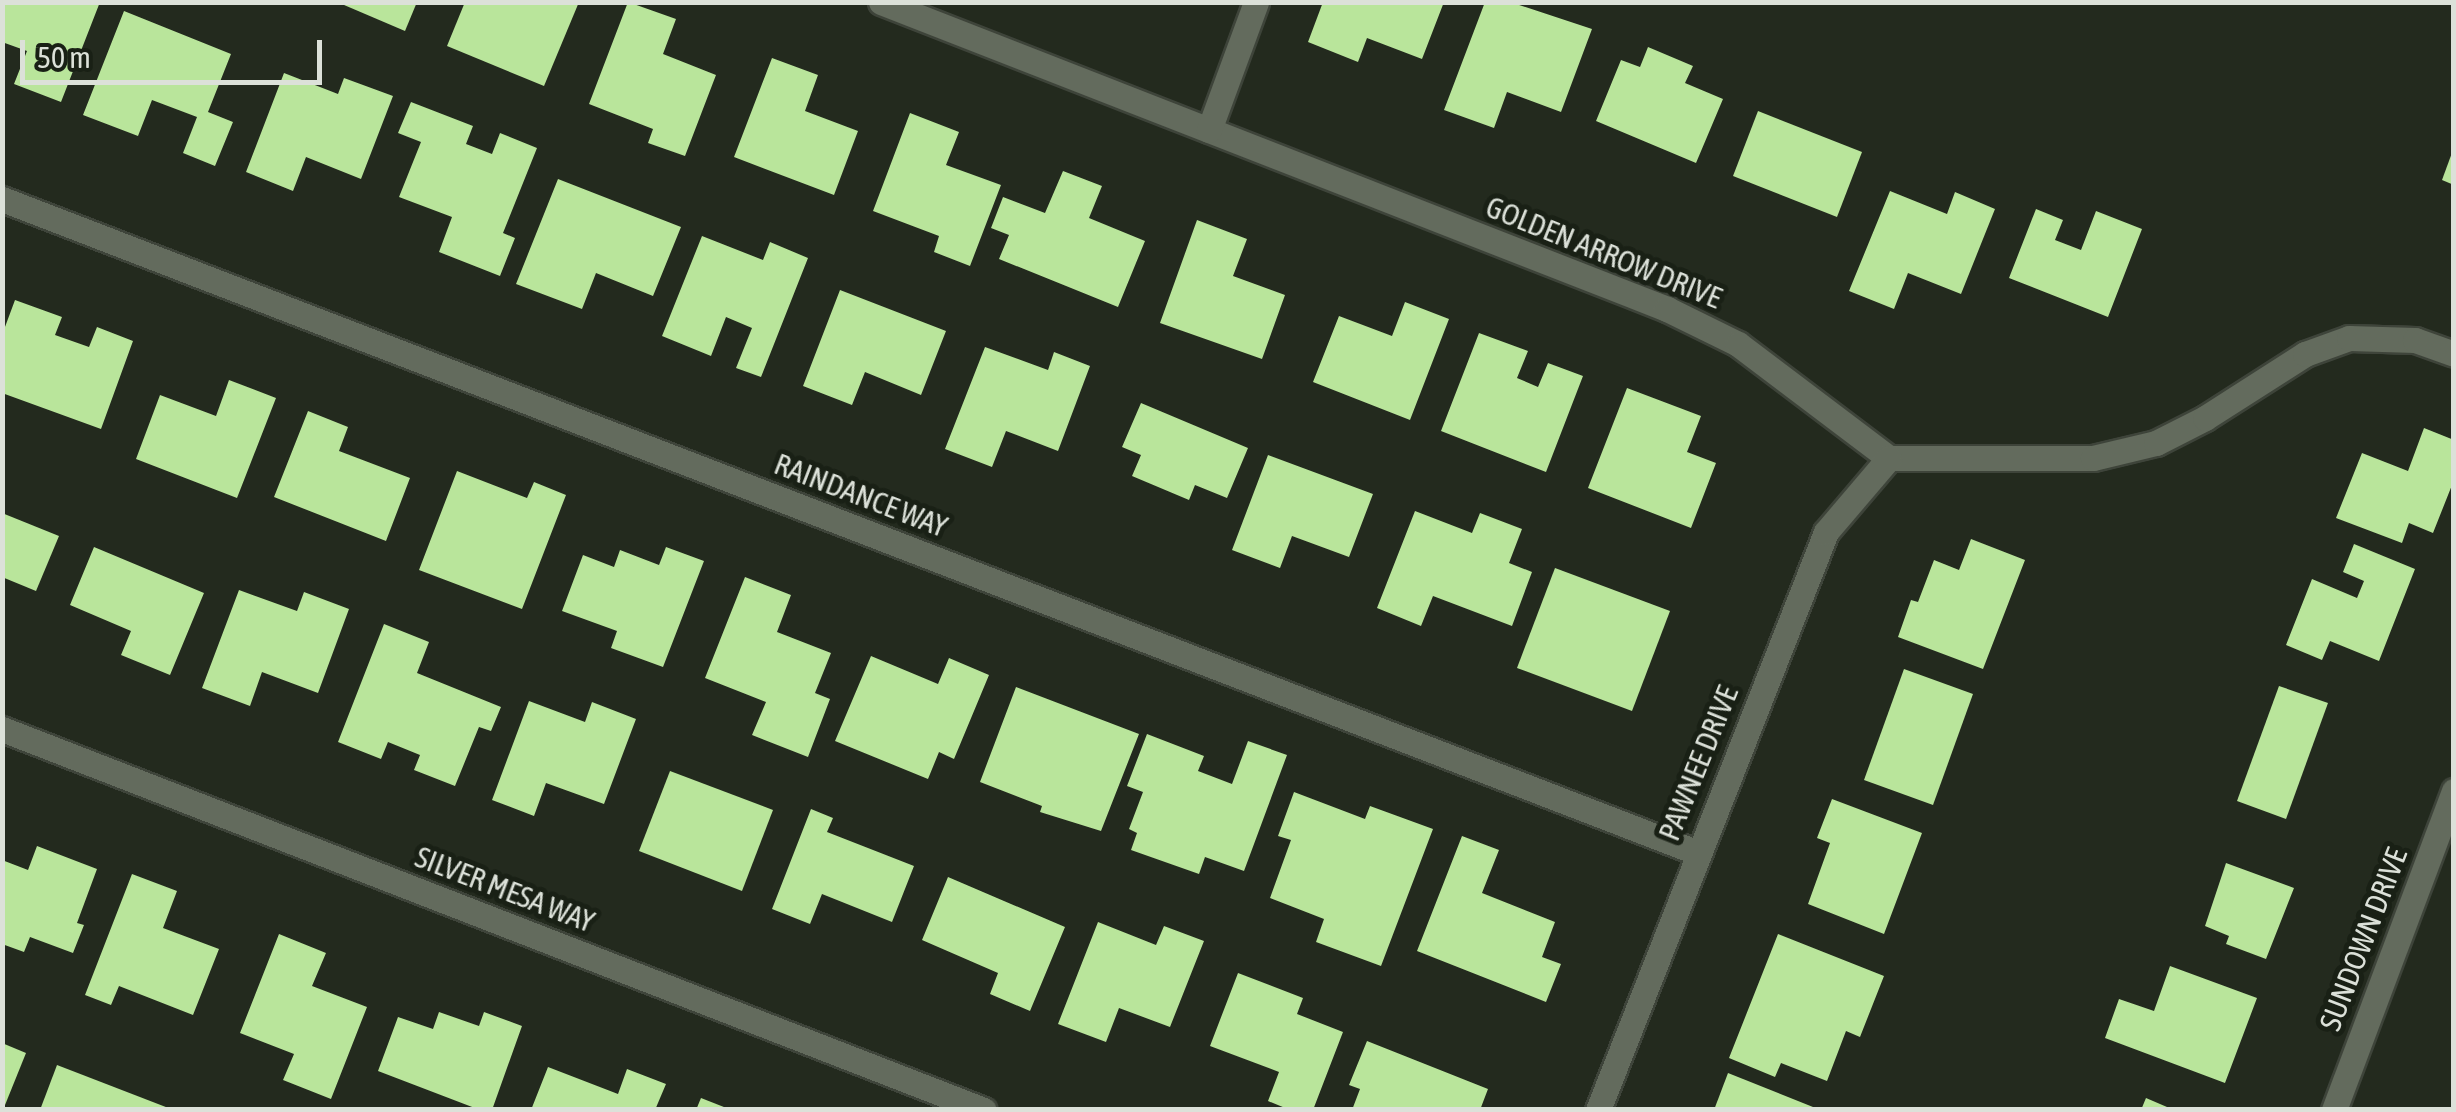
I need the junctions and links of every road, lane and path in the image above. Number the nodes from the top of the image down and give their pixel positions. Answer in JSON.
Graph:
{"nodes":[{"id":1,"x":881,"y":2,"type":"edge"},
{"id":2,"x":1256,"y":2,"type":"edge"},
{"id":3,"x":1208,"y":130,"type":"junction"},
{"id":4,"x":2,"y":199,"type":"edge"},
{"id":5,"x":2454,"y":354,"type":"edge"},
{"id":6,"x":1889,"y":458,"type":"junction"},
{"id":7,"x":2,"y":729,"type":"edge"},
{"id":8,"x":2454,"y":791,"type":"edge"},
{"id":9,"x":1696,"y":852,"type":"junction"},
{"id":10,"x":984,"y":1110,"type":"edge"},
{"id":11,"x":1598,"y":1110,"type":"edge"},
{"id":12,"x":2334,"y":1110,"type":"edge"}],
"edges":[{"from":1,"to":3,"type":"street","name":"GOLDEN ARROW DRIVE"},
{"from":2,"to":3,"type":"street"},
{"from":3,"to":6,"type":"street","name":"GOLDEN ARROW DRIVE"},
{"from":4,"to":9,"type":"street","name":"RAINDANCE WAY"},
{"from":5,"to":6,"type":"street"},
{"from":6,"to":9,"type":"street","name":"PAWNEE DRIVE"},
{"from":7,"to":10,"type":"street","name":"SILVER MESA WAY"},
{"from":8,"to":12,"type":"street","name":"SUNDOWN DRIVE"},
{"from":9,"to":11,"type":"street","name":"PAWNEE DRIVE"}]}
